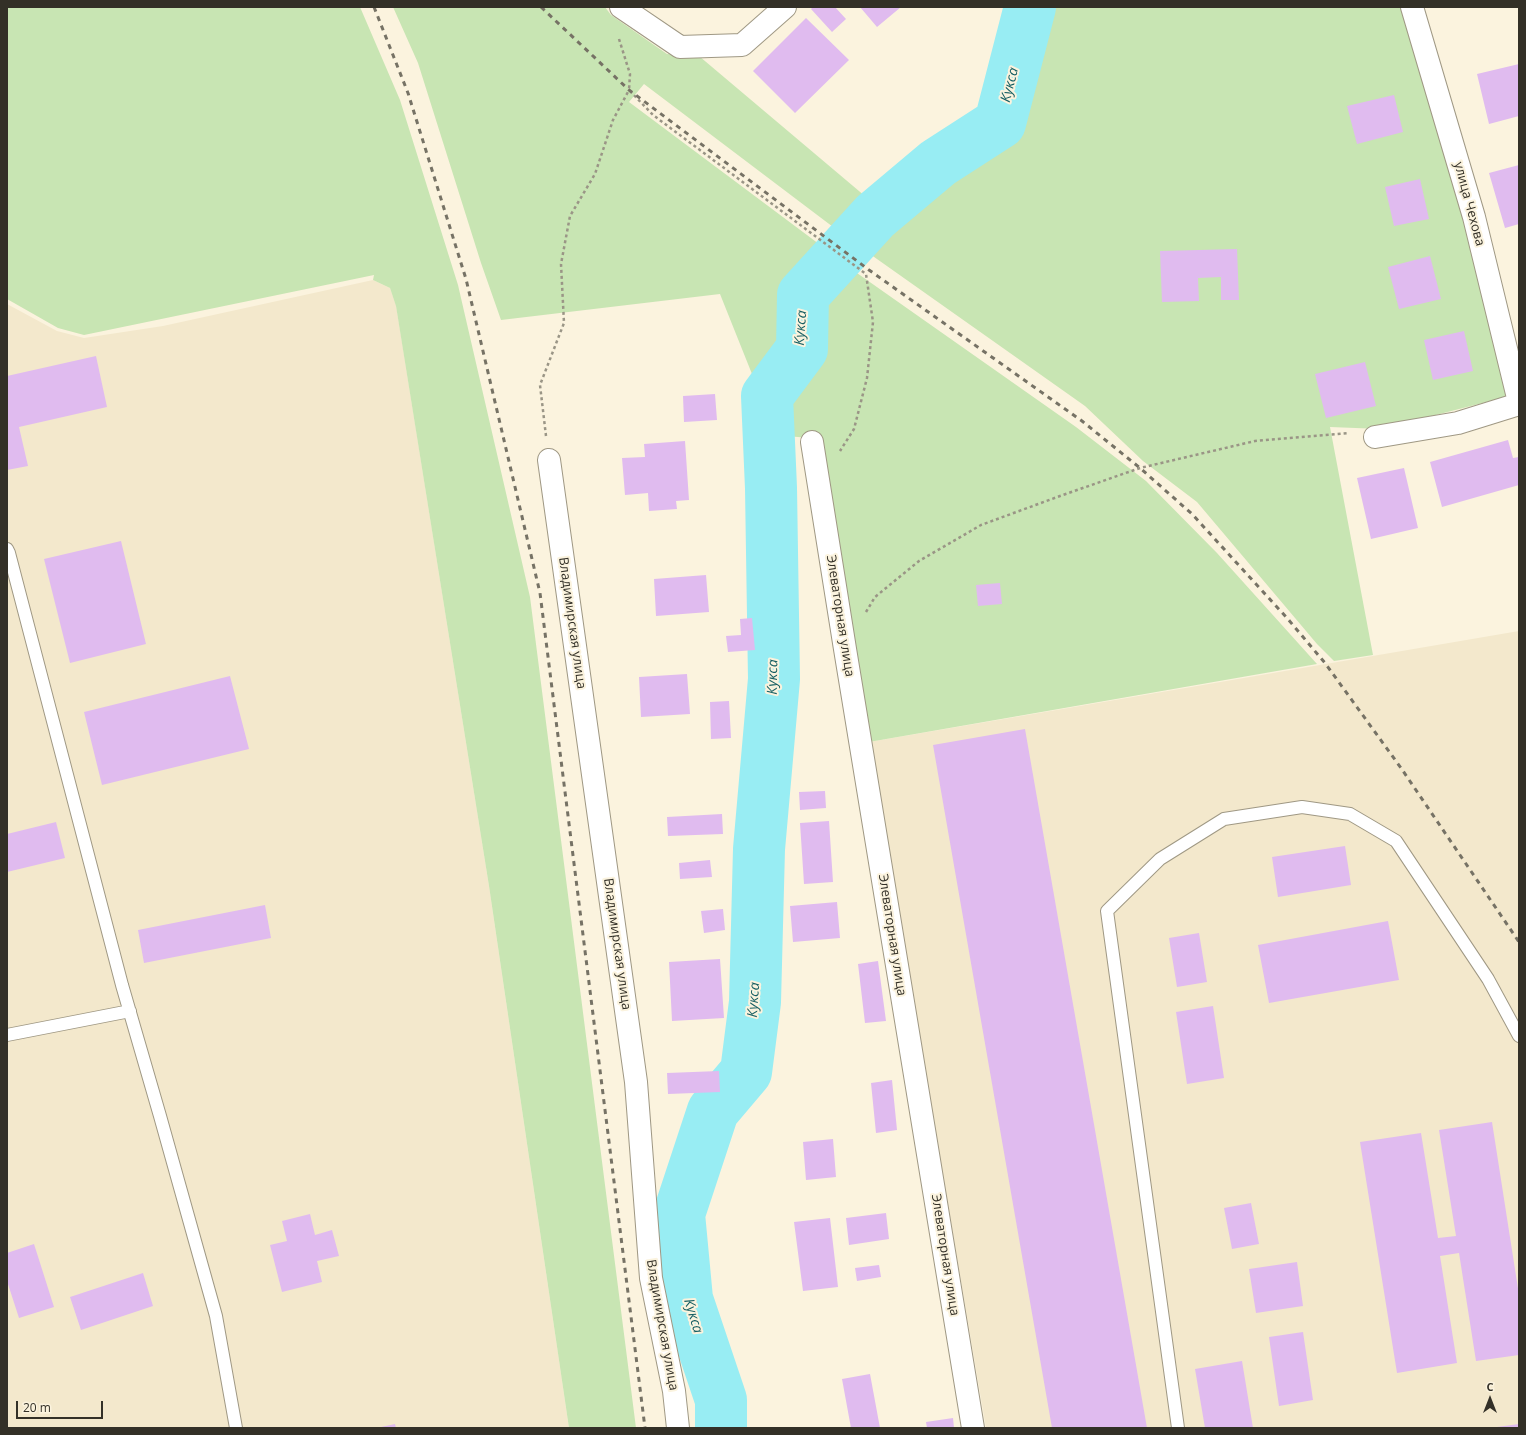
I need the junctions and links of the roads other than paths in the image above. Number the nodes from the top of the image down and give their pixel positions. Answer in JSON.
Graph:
{"nodes":[{"id":1,"x":621,"y":7,"type":"edge"},
{"id":2,"x":785,"y":7,"type":"edge"},
{"id":3,"x":1412,"y":7,"type":"edge"},
{"id":4,"x":1519,"y":403,"type":"edge"},
{"id":5,"x":1375,"y":437,"type":"road end"},
{"id":6,"x":812,"y":442,"type":"dead end"},
{"id":7,"x":549,"y":460,"type":"road end"},
{"id":8,"x":7,"y":549,"type":"edge"},
{"id":9,"x":130,"y":1011,"type":"junction"},
{"id":10,"x":7,"y":1035,"type":"edge"},
{"id":11,"x":1519,"y":1036,"type":"edge"},
{"id":12,"x":236,"y":1428,"type":"edge"},
{"id":13,"x":678,"y":1428,"type":"edge"},
{"id":14,"x":973,"y":1428,"type":"edge"},
{"id":15,"x":1178,"y":1428,"type":"edge"}],
"edges":[{"from":1,"to":2,"type":"street"},
{"from":3,"to":4,"type":"street","name":"улица Чехова"},
{"from":4,"to":5,"type":"street","name":"улица Чехова"},
{"from":6,"to":14,"type":"street","name":"Элеваторная улица"},
{"from":7,"to":13,"type":"street","name":"Владимирская улица"},
{"from":8,"to":9,"type":"lane"},
{"from":9,"to":10,"type":"lane"},
{"from":9,"to":12,"type":"lane"},
{"from":11,"to":15,"type":"lane"}]}
